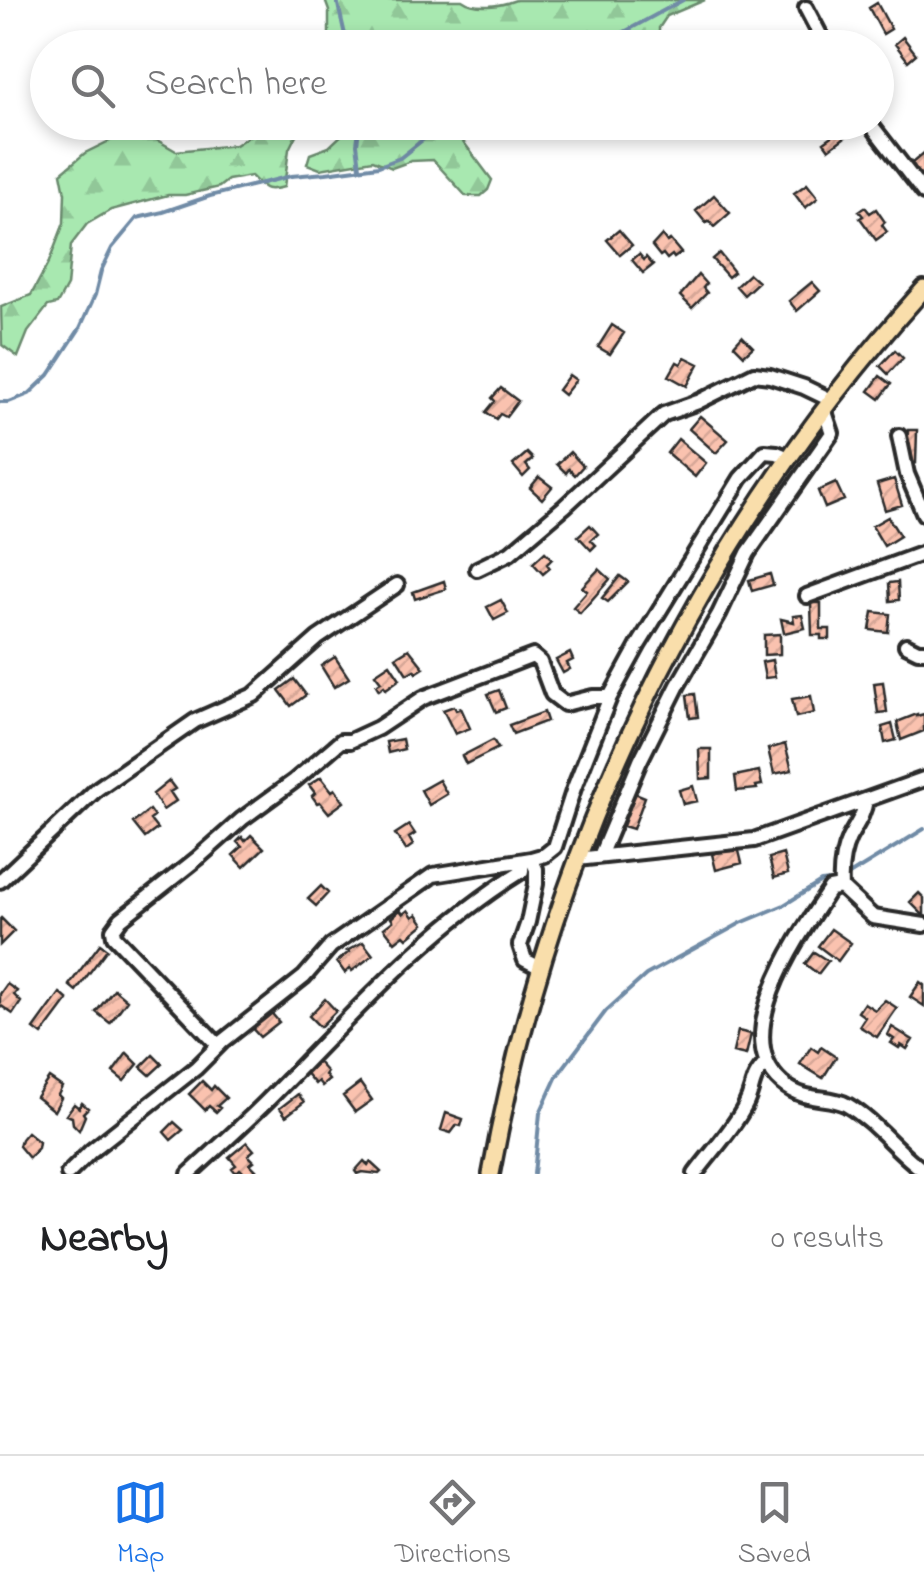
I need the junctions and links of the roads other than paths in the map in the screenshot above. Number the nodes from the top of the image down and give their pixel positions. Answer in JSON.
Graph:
{"nodes":[{"id":1,"x":806,"y":8,"type":"dead end"},
{"id":2,"x":817,"y":30,"type":"edge"},
{"id":3,"x":884,"y":140,"type":"edge"},
{"id":4,"x":924,"y":193,"type":"edge"},
{"id":5,"x":924,"y":289,"type":"edge"},
{"id":6,"x":827,"y":404,"type":"junction"},
{"id":7,"x":898,"y":436,"type":"dead end"},
{"id":8,"x":789,"y":458,"type":"junction"},
{"id":9,"x":924,"y":514,"type":"edge"},
{"id":10,"x":924,"y":553,"type":"edge"},
{"id":11,"x":477,"y":569,"type":"dead end"},
{"id":12,"x":398,"y":586,"type":"dead end"},
{"id":13,"x":807,"y":596,"type":"dead end"},
{"id":14,"x":906,"y":645,"type":"dead end"},
{"id":15,"x":924,"y":651,"type":"edge"},
{"id":16,"x":610,"y":697,"type":"junction"},
{"id":17,"x":924,"y":779,"type":"edge"},
{"id":18,"x":866,"y":800,"type":"junction"},
{"id":19,"x":600,"y":856,"type":"junction"},
{"id":20,"x":577,"y":858,"type":"junction"},
{"id":21,"x":527,"y":860,"type":"junction"},
{"id":22,"x":0,"y":881,"type":"edge"},
{"id":23,"x":841,"y":887,"type":"junction"},
{"id":24,"x":924,"y":925,"type":"edge"},
{"id":25,"x":542,"y":968,"type":"junction"},
{"id":26,"x":218,"y":1045,"type":"junction"},
{"id":27,"x":768,"y":1062,"type":"junction"},
{"id":28,"x":707,"y":1168,"type":"edge"},
{"id":29,"x":919,"y":1170,"type":"edge"},
{"id":30,"x":68,"y":1174,"type":"edge"},
{"id":31,"x":190,"y":1174,"type":"edge"},
{"id":32,"x":491,"y":1174,"type":"edge"},
{"id":33,"x":695,"y":1174,"type":"edge"}],
"edges":[{"from":1,"to":2,"type":"street"},
{"from":3,"to":4,"type":"street"},
{"from":5,"to":6,"type":"main road"},
{"from":6,"to":8,"type":"main road"},
{"from":6,"to":11,"type":"street"},
{"from":6,"to":19,"type":"street"},
{"from":7,"to":9,"type":"street"},
{"from":8,"to":16,"type":"street"},
{"from":8,"to":20,"type":"main road"},
{"from":10,"to":13,"type":"street"},
{"from":12,"to":22,"type":"street"},
{"from":14,"to":15,"type":"street"},
{"from":16,"to":21,"type":"street"},
{"from":16,"to":26,"type":"street"},
{"from":17,"to":18,"type":"street"},
{"from":18,"to":19,"type":"street"},
{"from":18,"to":23,"type":"street"},
{"from":19,"to":20,"type":"street"},
{"from":20,"to":25,"type":"main road"},
{"from":21,"to":25,"type":"street"},
{"from":21,"to":26,"type":"street"},
{"from":21,"to":31,"type":"street"},
{"from":23,"to":24,"type":"street"},
{"from":23,"to":27,"type":"street"},
{"from":25,"to":32,"type":"main road"},
{"from":26,"to":30,"type":"street"},
{"from":27,"to":28,"type":"street"},
{"from":27,"to":29,"type":"street"},
{"from":28,"to":33,"type":"street"}]}
